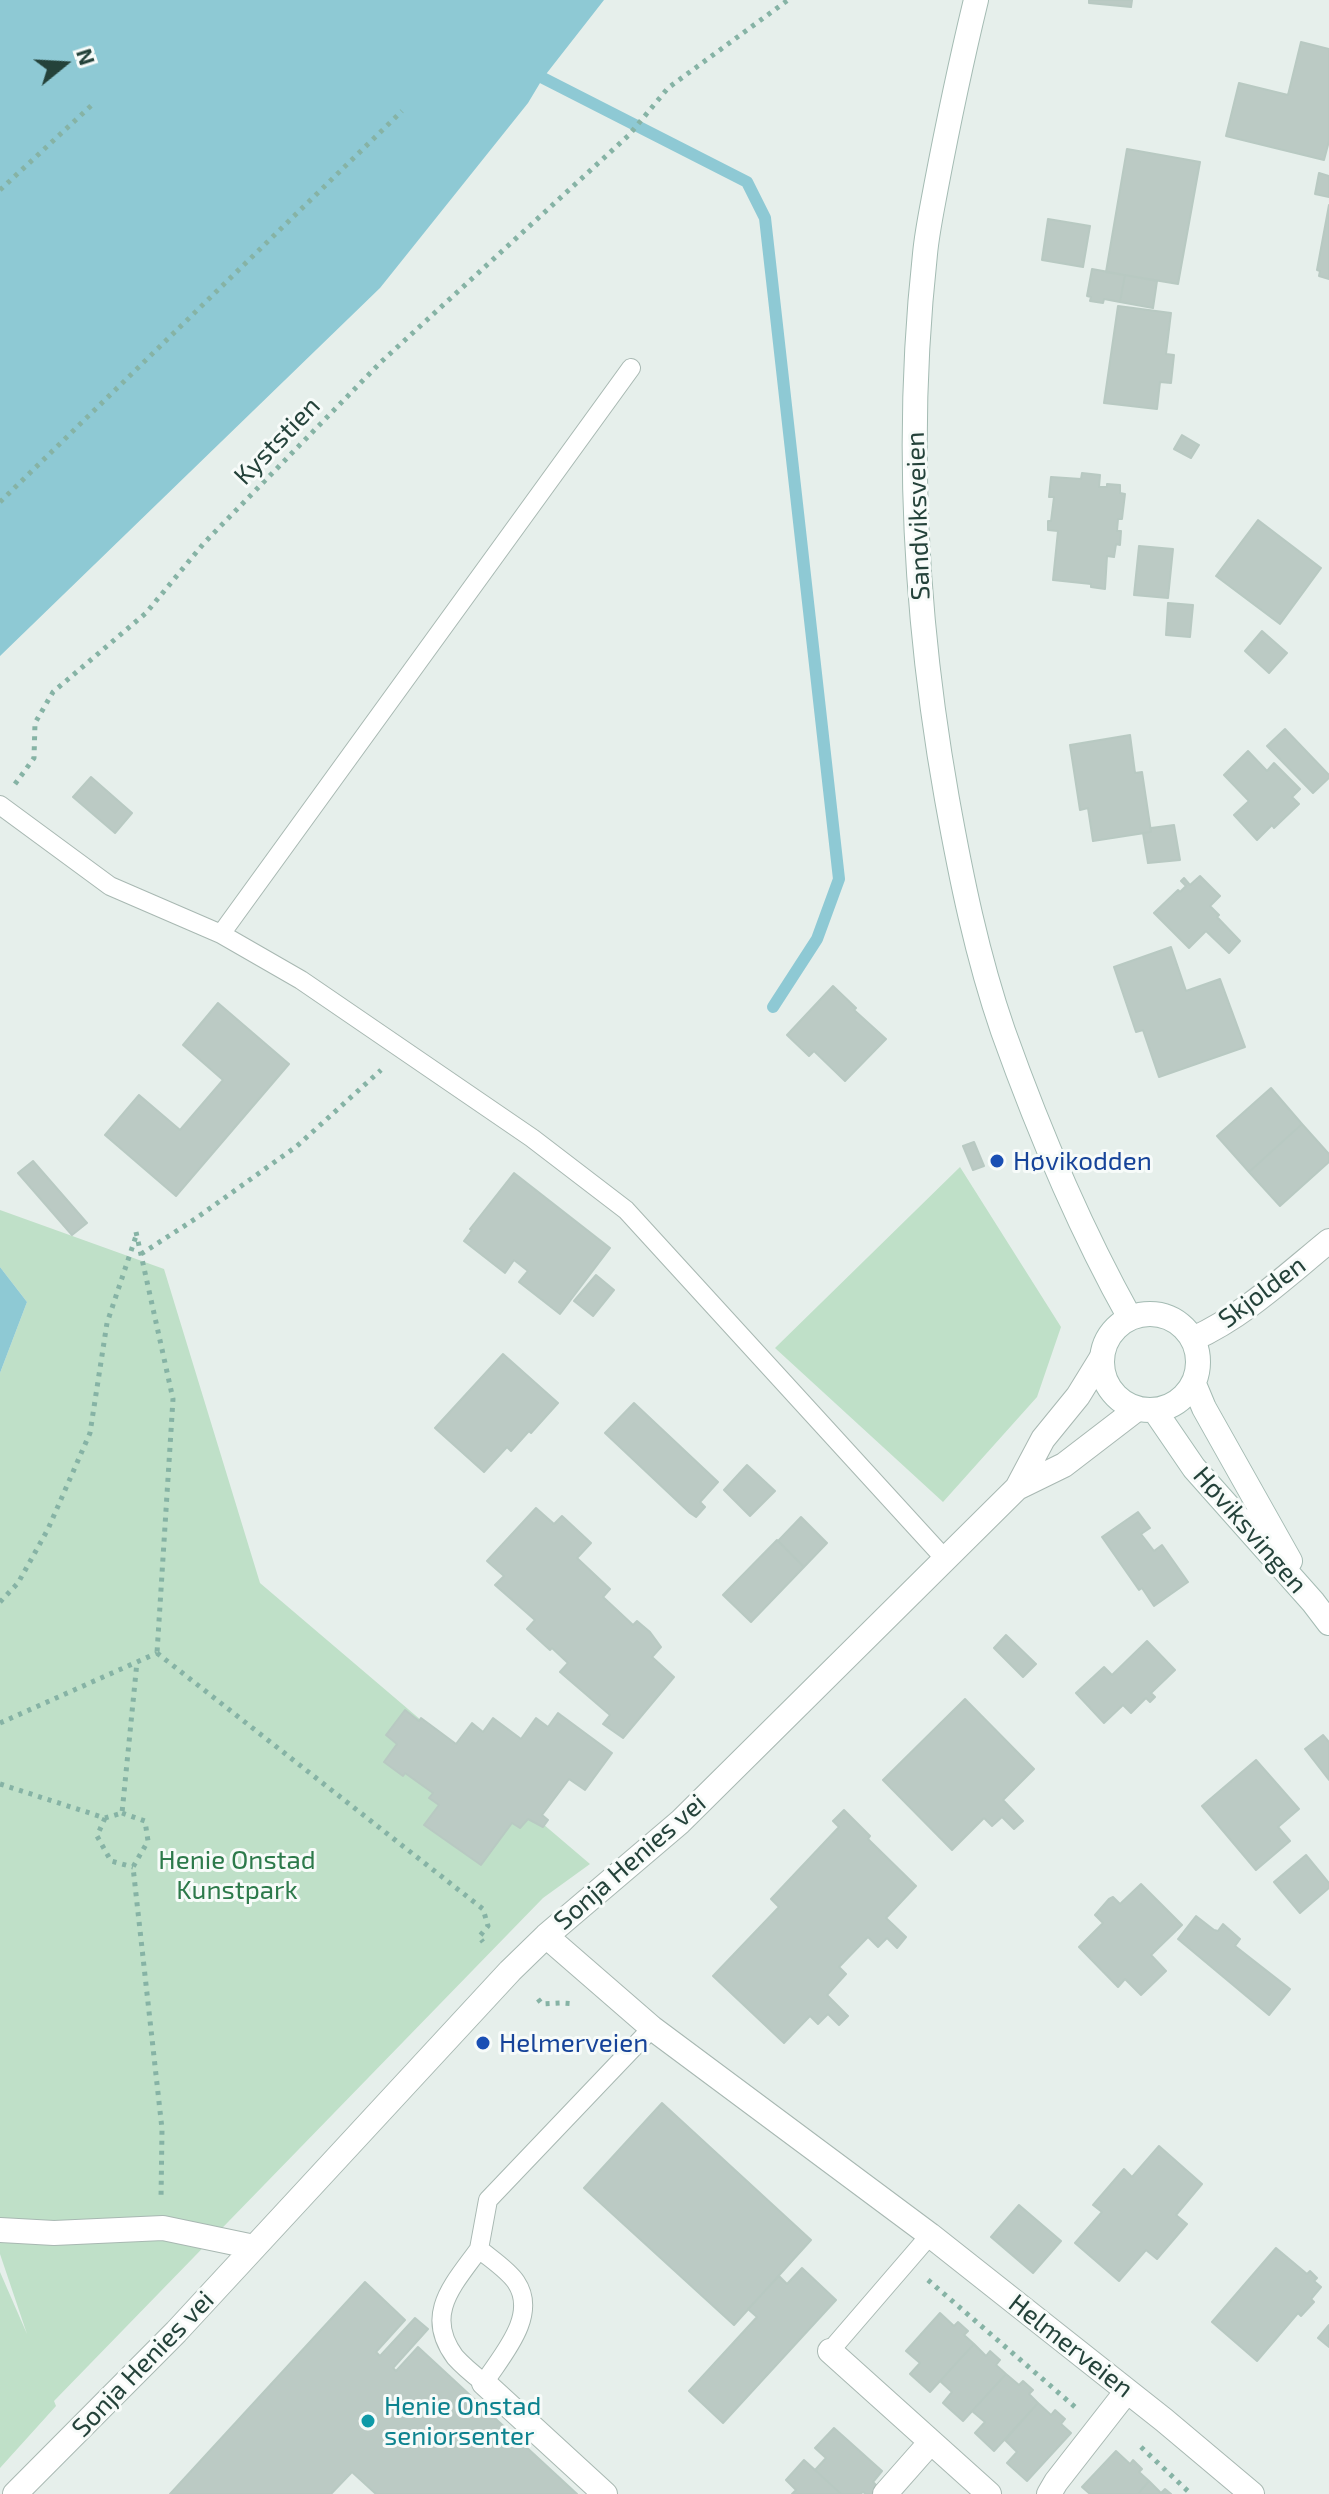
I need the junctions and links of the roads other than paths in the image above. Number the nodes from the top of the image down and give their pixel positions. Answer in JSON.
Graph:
{"nodes":[{"id":1,"x":976,"y":0,"type":"edge"},
{"id":2,"x":631,"y":368,"type":"dead end"},
{"id":3,"x":4,"y":799,"type":"edge"},
{"id":4,"x":221,"y":934,"type":"junction"},
{"id":5,"x":1329,"y":1241,"type":"edge"},
{"id":6,"x":1130,"y":1318,"type":"junction"},
{"id":7,"x":1193,"y":1339,"type":"junction"},
{"id":8,"x":1102,"y":1357,"type":"junction"},
{"id":9,"x":1194,"y":1384,"type":"junction"},
{"id":10,"x":1146,"y":1410,"type":"junction"},
{"id":11,"x":1017,"y":1488,"type":"junction"},
{"id":12,"x":946,"y":1560,"type":"junction"},
{"id":13,"x":1313,"y":1602,"type":"junction"},
{"id":14,"x":1329,"y":1623,"type":"edge"},
{"id":15,"x":546,"y":1936,"type":"junction"},
{"id":16,"x":652,"y":2028,"type":"junction"},
{"id":17,"x":0,"y":2230,"type":"edge"},
{"id":18,"x":930,"y":2235,"type":"junction"},
{"id":19,"x":254,"y":2247,"type":"junction"},
{"id":20,"x":479,"y":2249,"type":"junction"},
{"id":21,"x":830,"y":2351,"type":"joint"},
{"id":22,"x":484,"y":2383,"type":"junction"},
{"id":23,"x":1127,"y":2391,"type":"junction"},
{"id":24,"x":930,"y":2443,"type":"junction"},
{"id":25,"x":30,"y":2489,"type":"edge"},
{"id":26,"x":605,"y":2494,"type":"edge"},
{"id":27,"x":885,"y":2494,"type":"edge"},
{"id":28,"x":989,"y":2494,"type":"edge"},
{"id":29,"x":1049,"y":2494,"type":"edge"},
{"id":30,"x":1252,"y":2494,"type":"edge"}],
"edges":[{"from":1,"to":6,"type":"street","name":"Sandviksveien"},
{"from":2,"to":4,"type":"lane"},
{"from":3,"to":4,"type":"lane"},
{"from":4,"to":12,"type":"lane"},
{"from":5,"to":7,"type":"street","name":"Skjolden"},
{"from":6,"to":7,"type":"street"},
{"from":6,"to":8,"type":"street"},
{"from":7,"to":9,"type":"street"},
{"from":8,"to":10,"type":"street"},
{"from":8,"to":11,"type":"street","name":"Sonja Henies vei"},
{"from":9,"to":10,"type":"street"},
{"from":9,"to":13,"type":"street","name":"Høviksvingen"},
{"from":10,"to":11,"type":"street","name":"Sonja Henies vei"},
{"from":10,"to":13,"type":"street","name":"Høviksvingen"},
{"from":11,"to":12,"type":"street","name":"Sonja Henies vei"},
{"from":12,"to":15,"type":"street","name":"Sonja Henies vei"},
{"from":13,"to":14,"type":"street"},
{"from":15,"to":16,"type":"street","name":"Helmerveien"},
{"from":15,"to":19,"type":"street","name":"Sonja Henies vei"},
{"from":16,"to":18,"type":"street","name":"Helmerveien"},
{"from":16,"to":20,"type":"lane"},
{"from":17,"to":19,"type":"street"},
{"from":18,"to":21,"type":"lane"},
{"from":18,"to":23,"type":"street","name":"Helmerveien"},
{"from":19,"to":25,"type":"street","name":"Sonja Henies vei"},
{"from":20,"to":22,"type":"lane"},
{"from":20,"to":22,"type":"lane"},
{"from":21,"to":24,"type":"street"},
{"from":22,"to":26,"type":"street"},
{"from":23,"to":29,"type":"street"},
{"from":23,"to":30,"type":"street","name":"Helmerveien"},
{"from":24,"to":27,"type":"street"},
{"from":24,"to":28,"type":"street"}]}
